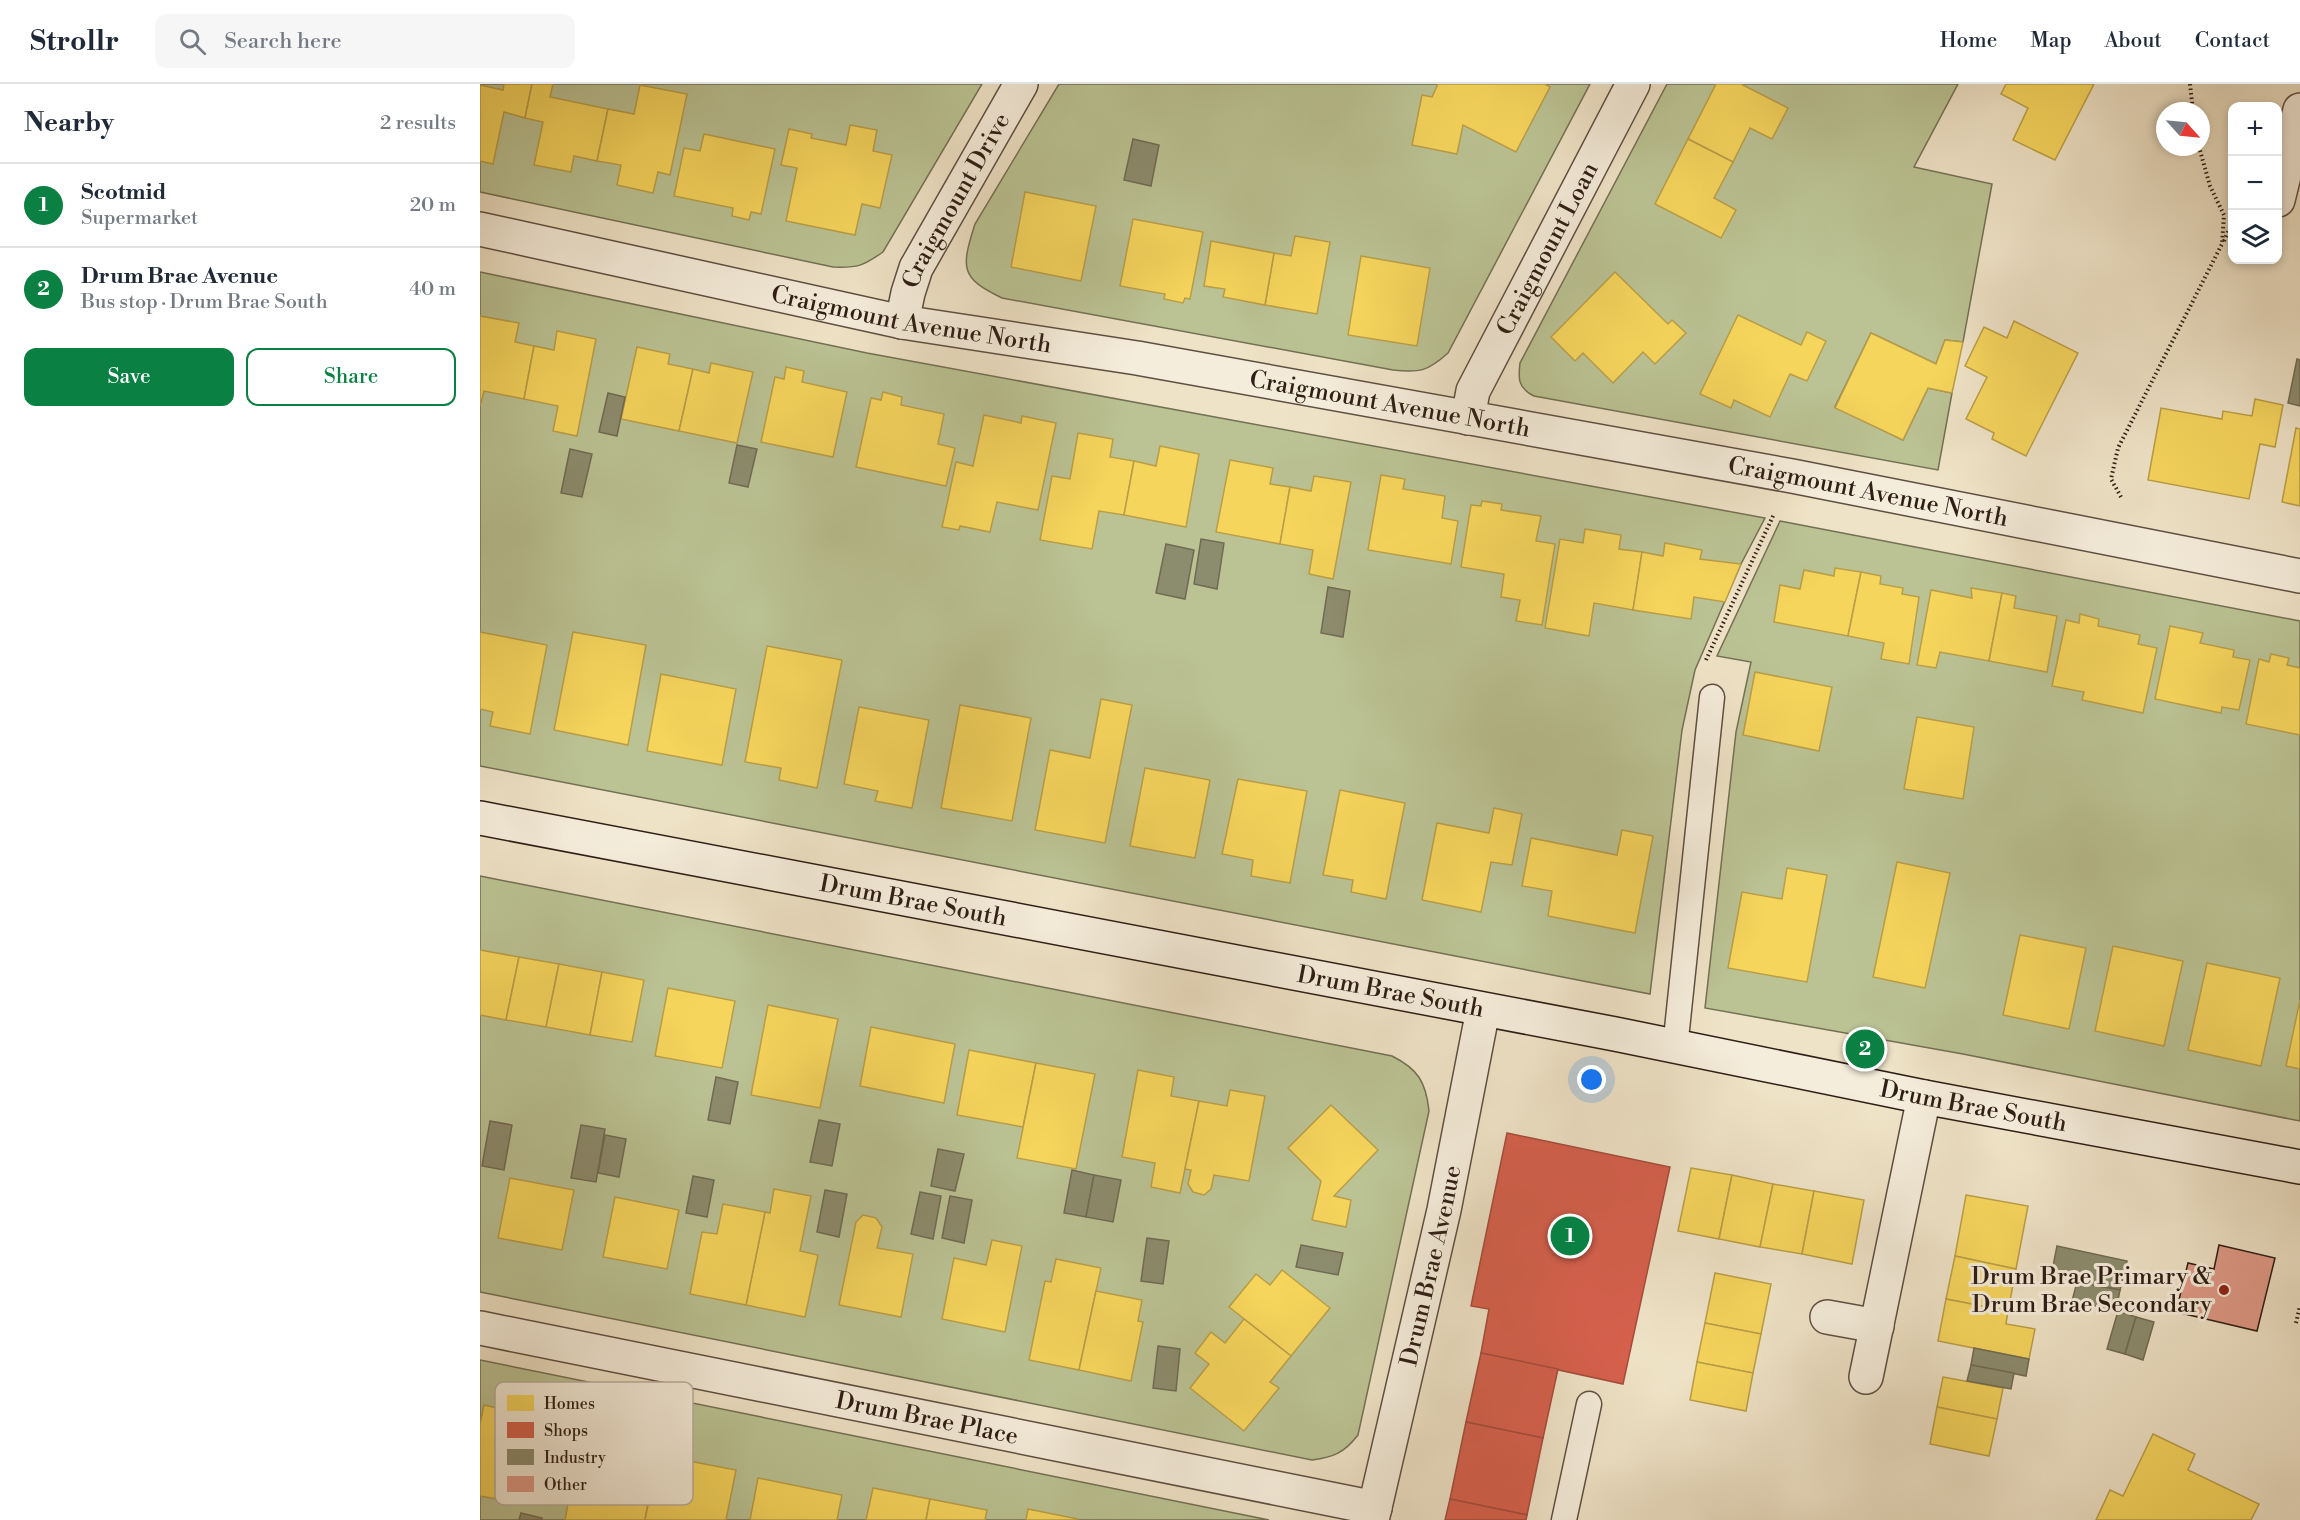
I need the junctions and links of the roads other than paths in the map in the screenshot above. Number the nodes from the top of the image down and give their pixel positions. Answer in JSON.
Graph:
{"nodes":[{"id":1,"x":1022,"y":84,"type":"edge"},
{"id":2,"x":1633,"y":84,"type":"edge"},
{"id":3,"x":2300,"y":110,"type":"edge"},
{"id":4,"x":2282,"y":180,"type":"edge"},
{"id":5,"x":480,"y":230,"type":"edge"},
{"id":6,"x":902,"y":322,"type":"junction"},
{"id":7,"x":1468,"y":418,"type":"junction"},
{"id":8,"x":2300,"y":576,"type":"edge"},
{"id":9,"x":1712,"y":697,"type":"road end"},
{"id":10,"x":480,"y":818,"type":"edge"},
{"id":11,"x":1483,"y":1010,"type":"junction"},
{"id":12,"x":1675,"y":1048,"type":"junction"},
{"id":13,"x":1924,"y":1097,"type":"junction"},
{"id":14,"x":2300,"y":1167,"type":"edge"},
{"id":15,"x":1827,"y":1317,"type":"dead end"},
{"id":16,"x":1877,"y":1326,"type":"junction"},
{"id":17,"x":480,"y":1328,"type":"edge"},
{"id":18,"x":1866,"y":1377,"type":"dead end"},
{"id":19,"x":1589,"y":1404,"type":"dead end"},
{"id":20,"x":1374,"y":1514,"type":"edge"},
{"id":21,"x":1564,"y":1520,"type":"edge"}],
"edges":[{"from":1,"to":6,"type":"street","name":"Craigmount Drive"},
{"from":2,"to":7,"type":"street","name":"Craigmount Loan"},
{"from":3,"to":4,"type":"street"},
{"from":5,"to":6,"type":"street","name":"Craigmount Avenue North"},
{"from":6,"to":7,"type":"street","name":"Craigmount Avenue North"},
{"from":7,"to":8,"type":"street","name":"Craigmount Avenue North"},
{"from":9,"to":12,"type":"lane"},
{"from":10,"to":11,"type":"street","name":"Drum Brae South"},
{"from":11,"to":12,"type":"street","name":"Drum Brae South"},
{"from":11,"to":20,"type":"street","name":"Drum Brae Avenue"},
{"from":12,"to":13,"type":"street","name":"Drum Brae South"},
{"from":13,"to":14,"type":"street","name":"Drum Brae South"},
{"from":13,"to":16,"type":"street"},
{"from":15,"to":16,"type":"street"},
{"from":16,"to":18,"type":"street"},
{"from":17,"to":20,"type":"street","name":"Drum Brae Place"},
{"from":19,"to":21,"type":"lane"}]}
